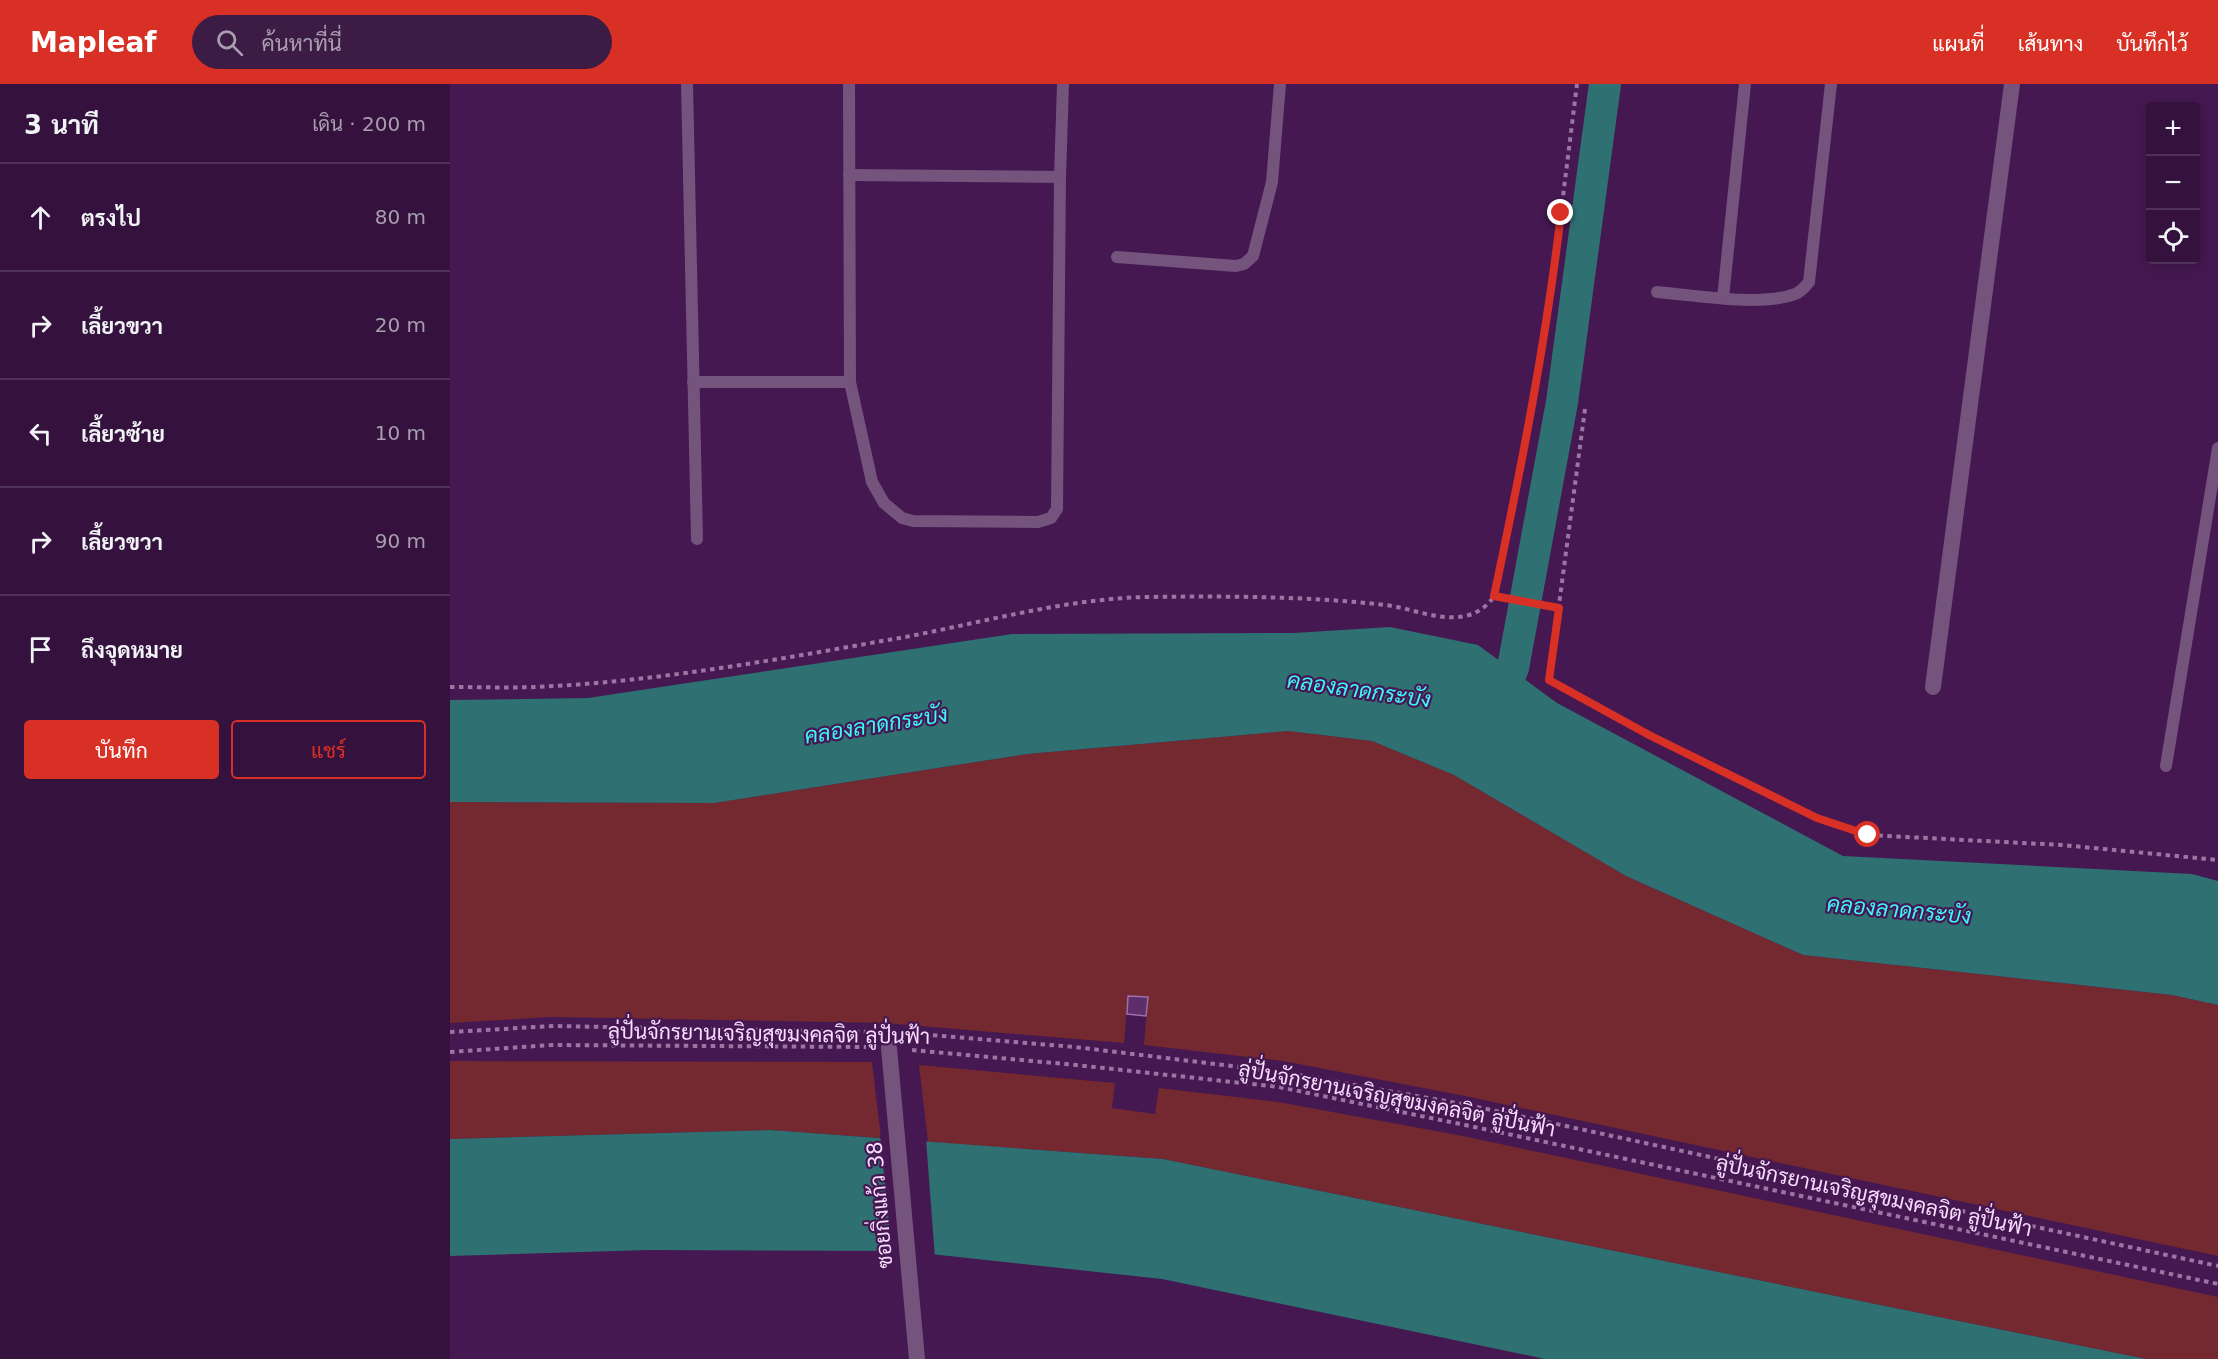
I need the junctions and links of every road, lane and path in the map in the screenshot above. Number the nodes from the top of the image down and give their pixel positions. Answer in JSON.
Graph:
{"nodes":[{"id":1,"x":687,"y":84,"type":"edge"},
{"id":2,"x":849,"y":84,"type":"edge"},
{"id":3,"x":1064,"y":84,"type":"edge"},
{"id":4,"x":1280,"y":84,"type":"edge"},
{"id":5,"x":1577,"y":84,"type":"edge"},
{"id":6,"x":1745,"y":84,"type":"edge"},
{"id":7,"x":1831,"y":84,"type":"edge"},
{"id":8,"x":2012,"y":84,"type":"edge"},
{"id":9,"x":849,"y":175,"type":"junction"},
{"id":10,"x":1060,"y":177,"type":"junction"},
{"id":11,"x":1117,"y":257,"type":"dead end"},
{"id":12,"x":1657,"y":292,"type":"dead end"},
{"id":13,"x":1723,"y":298,"type":"junction"},
{"id":14,"x":693,"y":382,"type":"junction"},
{"id":15,"x":850,"y":382,"type":"junction"},
{"id":16,"x":1585,"y":409,"type":"dead end"},
{"id":17,"x":2218,"y":448,"type":"edge"},
{"id":18,"x":697,"y":539,"type":"dead end"},
{"id":19,"x":1494,"y":596,"type":"junction"},
{"id":20,"x":1559,"y":608,"type":"junction"},
{"id":21,"x":450,"y":687,"type":"edge"},
{"id":22,"x":1933,"y":687,"type":"dead end"},
{"id":23,"x":2166,"y":765,"type":"dead end"},
{"id":24,"x":2218,"y":860,"type":"edge"},
{"id":25,"x":450,"y":1032,"type":"edge"},
{"id":26,"x":875,"y":1032,"type":"dead end"},
{"id":27,"x":898,"y":1033,"type":"dead end"},
{"id":28,"x":889,"y":1048,"type":"junction"},
{"id":29,"x":450,"y":1052,"type":"edge"},
{"id":30,"x":2218,"y":1266,"type":"edge"},
{"id":31,"x":2218,"y":1284,"type":"edge"},
{"id":32,"x":917,"y":1359,"type":"edge"}],
"edges":[{"from":1,"to":14,"type":"lane"},
{"from":2,"to":9,"type":"lane"},
{"from":3,"to":10,"type":"lane"},
{"from":4,"to":11,"type":"lane"},
{"from":5,"to":19,"type":"path"},
{"from":6,"to":13,"type":"lane"},
{"from":7,"to":13,"type":"lane"},
{"from":8,"to":22,"type":"street"},
{"from":9,"to":10,"type":"lane"},
{"from":9,"to":15,"type":"lane"},
{"from":10,"to":15,"type":"lane"},
{"from":12,"to":13,"type":"lane"},
{"from":14,"to":15,"type":"lane"},
{"from":14,"to":18,"type":"lane"},
{"from":16,"to":20,"type":"path"},
{"from":17,"to":23,"type":"lane"},
{"from":19,"to":20,"type":"path"},
{"from":19,"to":21,"type":"path"},
{"from":20,"to":24,"type":"path"},
{"from":25,"to":26,"type":"path"},
{"from":27,"to":30,"type":"path"},
{"from":28,"to":29,"type":"path","name":"ลู่ปั่นจักรยานเจริญสุขมงคลจิต ลู่ปั่นฟ้า"},
{"from":28,"to":31,"type":"path","name":"ลู่ปั่นจักรยานเจริญสุขมงคลจิต ลู่ปั่นฟ้า"},
{"from":28,"to":32,"type":"street","name":"ซอยกิ่งแก้ว 38"}]}
